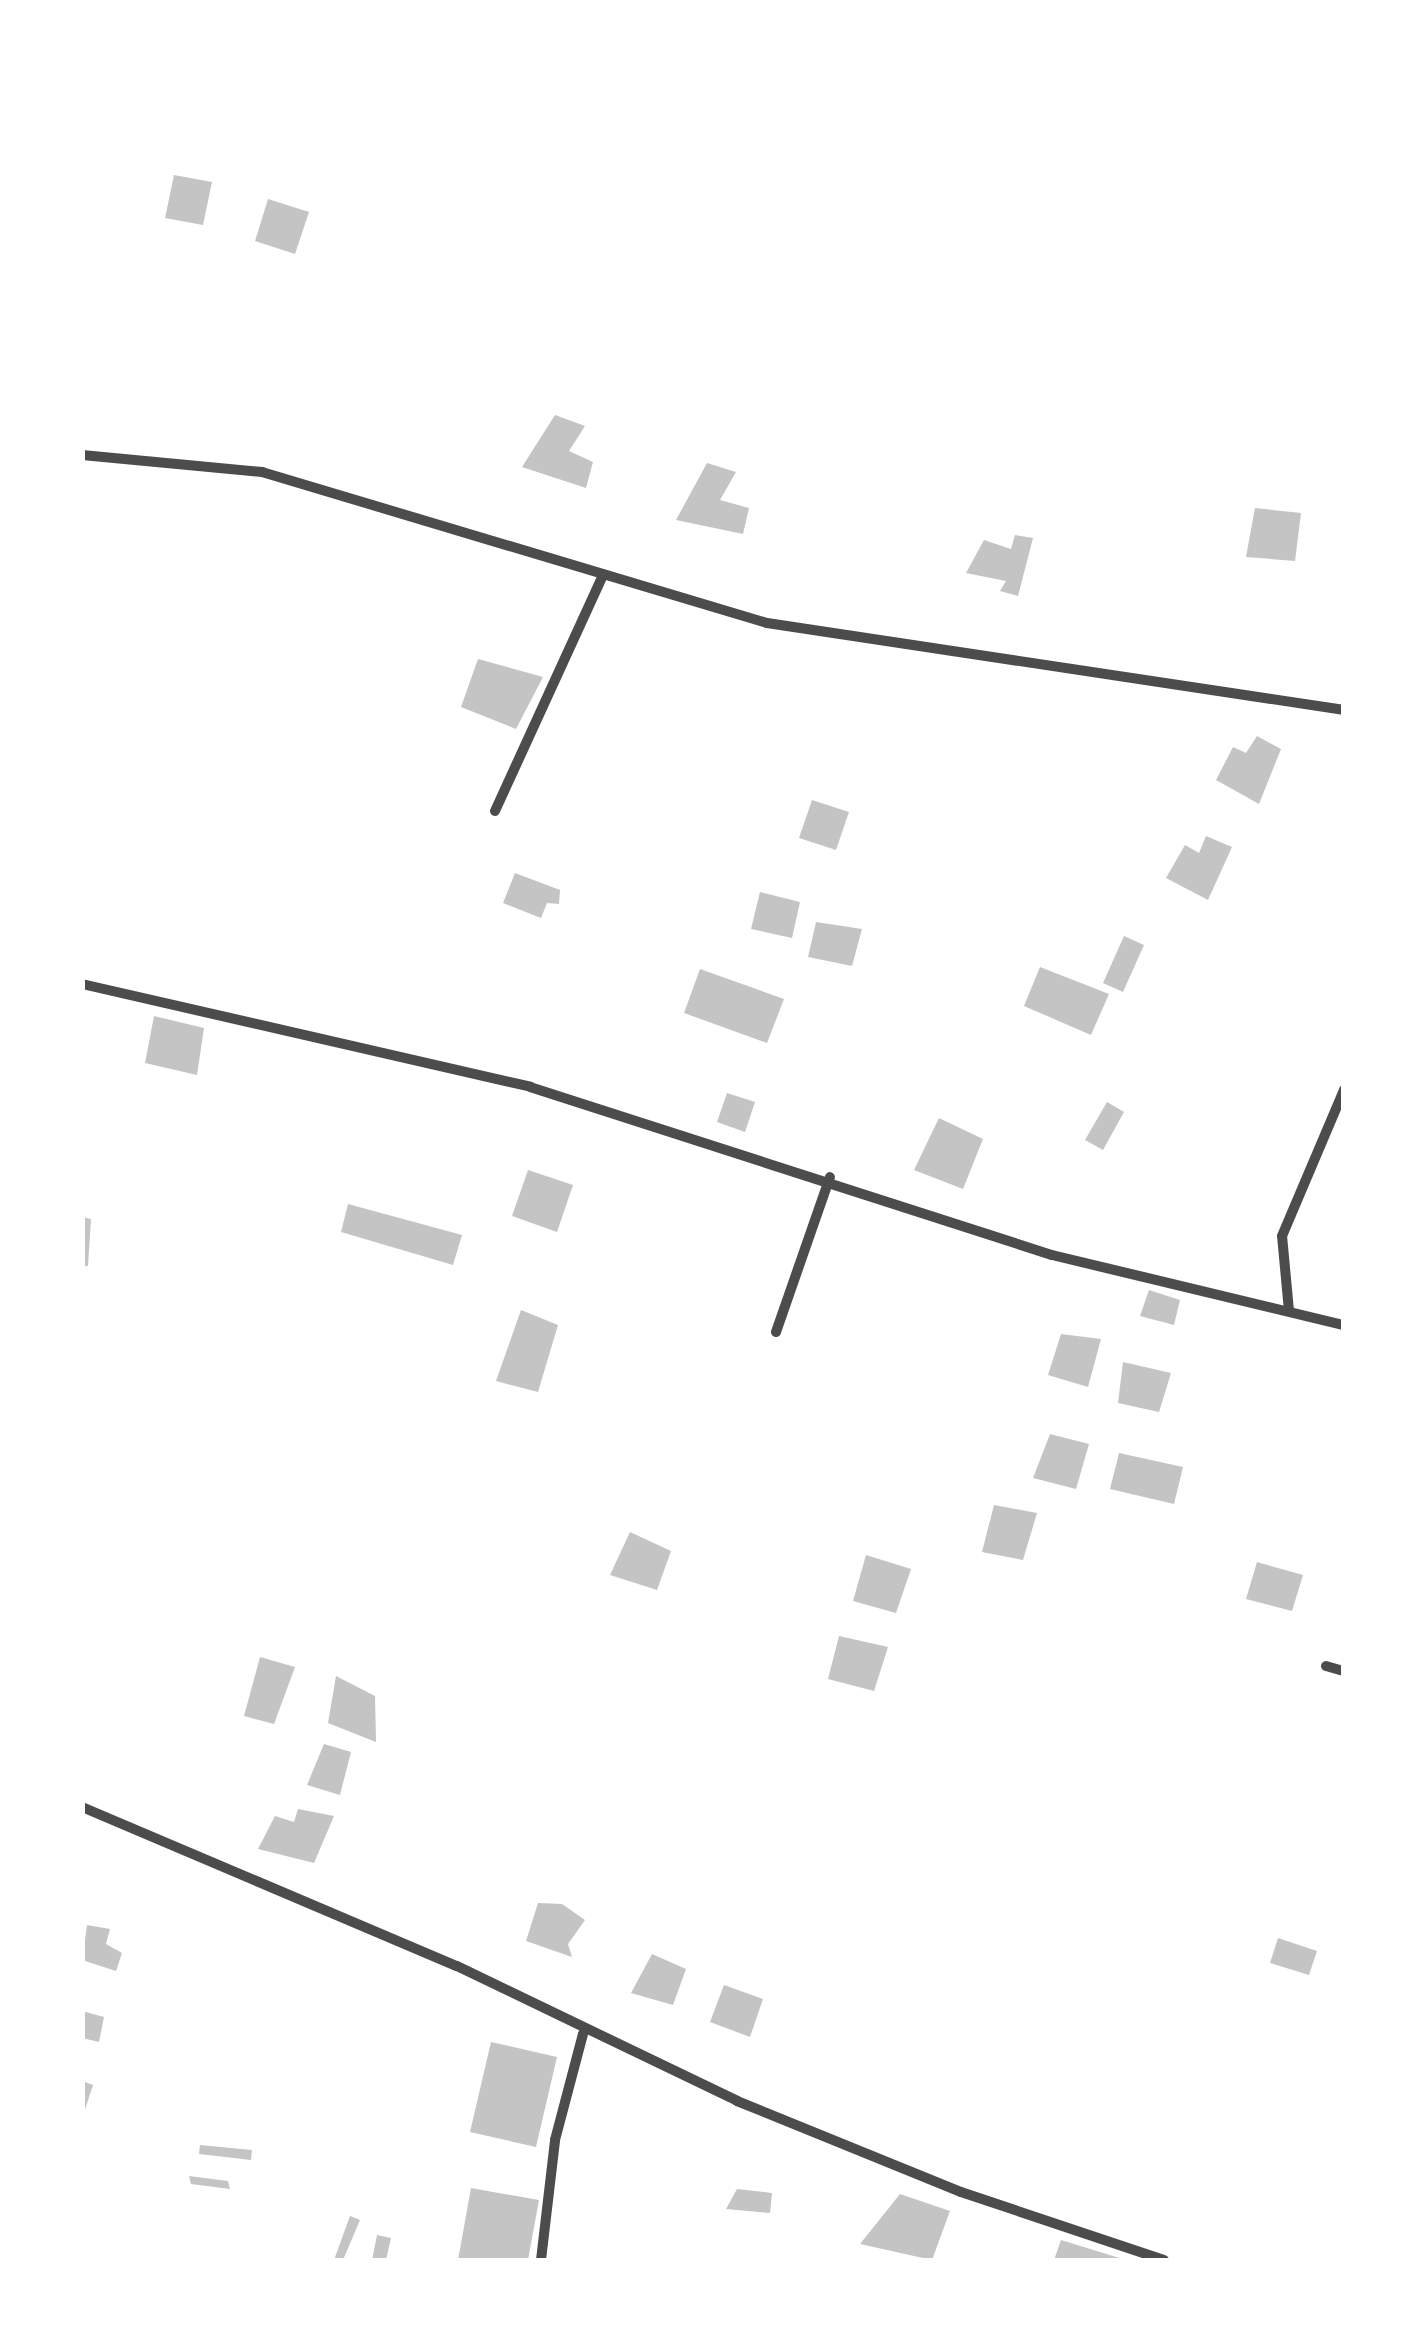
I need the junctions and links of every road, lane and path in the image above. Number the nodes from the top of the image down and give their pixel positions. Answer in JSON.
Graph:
{"nodes":[{"id":1,"x":82,"y":455,"type":"edge"},
{"id":2,"x":603,"y":575,"type":"junction"},
{"id":3,"x":1344,"y":710,"type":"edge"},
{"id":4,"x":495,"y":812,"type":"dead end"},
{"id":5,"x":82,"y":984,"type":"edge"},
{"id":6,"x":1344,"y":1090,"type":"edge"},
{"id":7,"x":830,"y":1177,"type":"junction"},
{"id":8,"x":1289,"y":1310,"type":"junction"},
{"id":9,"x":1344,"y":1325,"type":"edge"},
{"id":10,"x":776,"y":1332,"type":"dead end"},
{"id":11,"x":1326,"y":1666,"type":"dead end"},
{"id":12,"x":1344,"y":1671,"type":"edge"},
{"id":13,"x":82,"y":1806,"type":"edge"},
{"id":14,"x":583,"y":2034,"type":"junction"},
{"id":15,"x":541,"y":2260,"type":"edge"},
{"id":16,"x":1164,"y":2260,"type":"edge"}],
"edges":[{"from":1,"to":2,"type":"street"},
{"from":2,"to":3,"type":"street"},
{"from":2,"to":4,"type":"street"},
{"from":5,"to":7,"type":"street"},
{"from":6,"to":8,"type":"street"},
{"from":7,"to":8,"type":"street"},
{"from":7,"to":10,"type":"street"},
{"from":8,"to":9,"type":"street"},
{"from":11,"to":12,"type":"street"},
{"from":13,"to":14,"type":"street"},
{"from":14,"to":15,"type":"street"},
{"from":14,"to":16,"type":"street"}]}
